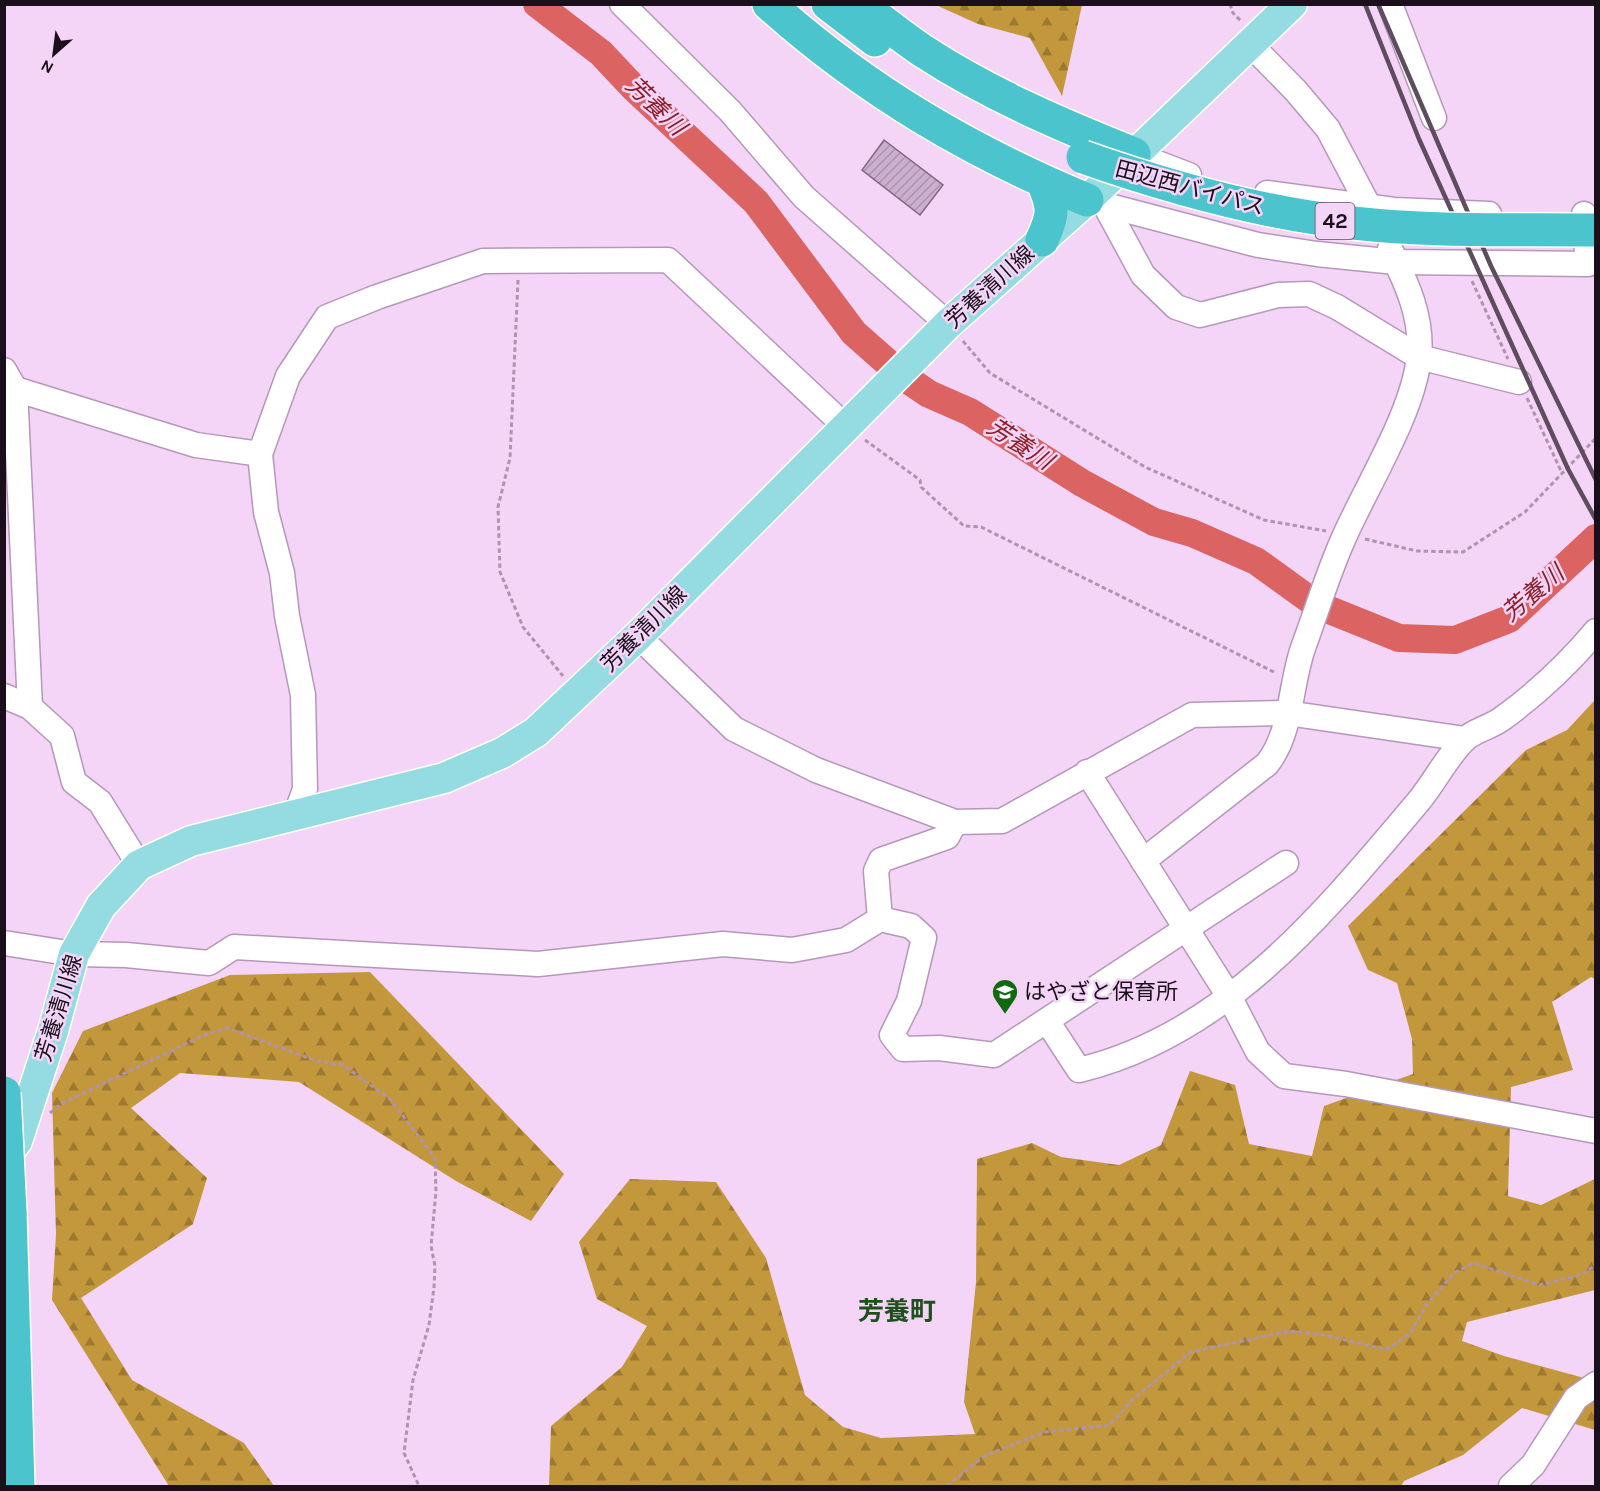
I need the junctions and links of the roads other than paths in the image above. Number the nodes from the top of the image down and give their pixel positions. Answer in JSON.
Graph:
{"nodes":[{"id":1,"x":622,"y":4,"type":"edge"},
{"id":2,"x":770,"y":4,"type":"edge"},
{"id":3,"x":828,"y":4,"type":"edge"},
{"id":4,"x":860,"y":4,"type":"edge"},
{"id":5,"x":1292,"y":4,"type":"edge"},
{"id":6,"x":1390,"y":4,"type":"edge"},
{"id":7,"x":1250,"y":44,"type":"junction"},
{"id":8,"x":1434,"y":118,"type":"dead end"},
{"id":9,"x":1134,"y":154,"type":"junction"},
{"id":10,"x":1208,"y":180,"type":"junction"},
{"id":11,"x":1043,"y":182,"type":"junction"},
{"id":12,"x":1096,"y":203,"type":"junction"},
{"id":13,"x":1370,"y":208,"type":"junction"},
{"id":14,"x":1186,"y":228,"type":"junction"},
{"id":15,"x":1596,"y":230,"type":"edge"},
{"id":16,"x":1042,"y":240,"type":"junction"},
{"id":17,"x":1396,"y":262,"type":"junction"},
{"id":18,"x":944,"y":328,"type":"junction"},
{"id":19,"x":1419,"y":357,"type":"junction"},
{"id":20,"x":10,"y":380,"type":"edge"},
{"id":21,"x":1519,"y":382,"type":"dead end"},
{"id":22,"x":850,"y":420,"type":"junction"},
{"id":23,"x":260,"y":454,"type":"junction"},
{"id":24,"x":1596,"y":631,"type":"edge"},
{"id":25,"x":638,"y":636,"type":"junction"},
{"id":26,"x":4,"y":696,"type":"edge"},
{"id":27,"x":30,"y":707,"type":"junction"},
{"id":28,"x":1287,"y":713,"type":"junction"},
{"id":29,"x":1465,"y":739,"type":"junction"},
{"id":30,"x":1087,"y":772,"type":"junction"},
{"id":31,"x":296,"y":814,"type":"junction"},
{"id":32,"x":954,"y":822,"type":"junction"},
{"id":33,"x":1143,"y":861,"type":"junction"},
{"id":34,"x":1286,"y":863,"type":"dead end"},
{"id":35,"x":139,"y":865,"type":"junction"},
{"id":36,"x":880,"y":919,"type":"junction"},
{"id":37,"x":1187,"y":930,"type":"junction"},
{"id":38,"x":4,"y":942,"type":"edge"},
{"id":39,"x":74,"y":954,"type":"junction"},
{"id":40,"x":1230,"y":998,"type":"junction"},
{"id":41,"x":1047,"y":1021,"type":"junction"},
{"id":42,"x":4,"y":1093,"type":"edge"},
{"id":43,"x":1596,"y":1131,"type":"edge"},
{"id":44,"x":4,"y":1159,"type":"edge"},
{"id":45,"x":11,"y":1303,"type":"junction"},
{"id":46,"x":1596,"y":1384,"type":"edge"},
{"id":47,"x":6,"y":1486,"type":"edge"},
{"id":48,"x":18,"y":1486,"type":"edge"},
{"id":49,"x":1511,"y":1486,"type":"edge"}],
"edges":[{"from":1,"to":18,"type":"street"},
{"from":2,"to":11,"type":"highway"},
{"from":3,"to":15,"type":"highway","name":"田辺西バイパス","number":"42","bridge":true},
{"from":4,"to":9,"type":"highway"},
{"from":5,"to":7,"type":"main road","name":"芳養清川線"},
{"from":6,"to":8,"type":"street"},
{"from":7,"to":9,"type":"main road","name":"芳養清川線"},
{"from":7,"to":13,"type":"street"},
{"from":9,"to":10,"type":"street"},
{"from":9,"to":12,"type":"main road","name":"芳養清川線"},
{"from":10,"to":13,"type":"street"},
{"from":10,"to":14,"type":"street"},
{"from":11,"to":12,"type":"highway"},
{"from":11,"to":16,"type":"highway"},
{"from":12,"to":14,"type":"street"},
{"from":12,"to":16,"type":"main road","name":"芳養清川線"},
{"from":12,"to":19,"type":"street"},
{"from":13,"to":17,"type":"street"},
{"from":13,"to":17,"type":"street"},
{"from":14,"to":17,"type":"street"},
{"from":16,"to":18,"type":"main road","name":"芳養清川線"},
{"from":17,"to":19,"type":"street"},
{"from":18,"to":22,"type":"main road","name":"芳養清川線"},
{"from":19,"to":21,"type":"street"},
{"from":19,"to":28,"type":"street"},
{"from":20,"to":23,"type":"street"},
{"from":20,"to":27,"type":"street"},
{"from":22,"to":23,"type":"street"},
{"from":22,"to":25,"type":"main road","name":"芳養清川線"},
{"from":23,"to":31,"type":"street"},
{"from":24,"to":29,"type":"street"},
{"from":25,"to":31,"type":"main road","name":"芳養清川線"},
{"from":25,"to":32,"type":"street"},
{"from":26,"to":27,"type":"street"},
{"from":27,"to":35,"type":"street"},
{"from":28,"to":29,"type":"street"},
{"from":28,"to":30,"type":"street"},
{"from":28,"to":33,"type":"street"},
{"from":29,"to":40,"type":"street"},
{"from":30,"to":32,"type":"street"},
{"from":30,"to":33,"type":"street"},
{"from":31,"to":35,"type":"main road","name":"芳養清川線"},
{"from":32,"to":36,"type":"street"},
{"from":33,"to":37,"type":"street"},
{"from":34,"to":37,"type":"street"},
{"from":35,"to":39,"type":"main road","name":"芳養清川線"},
{"from":36,"to":39,"type":"street"},
{"from":36,"to":41,"type":"street"},
{"from":37,"to":40,"type":"street"},
{"from":37,"to":41,"type":"street"},
{"from":38,"to":39,"type":"street"},
{"from":39,"to":44,"type":"main road","name":"芳養清川線"},
{"from":40,"to":41,"type":"street"},
{"from":40,"to":43,"type":"street"},
{"from":42,"to":45,"type":"highway","bridge":true},
{"from":45,"to":47,"type":"highway"},
{"from":45,"to":48,"type":"highway"},
{"from":46,"to":49,"type":"street"}]}
